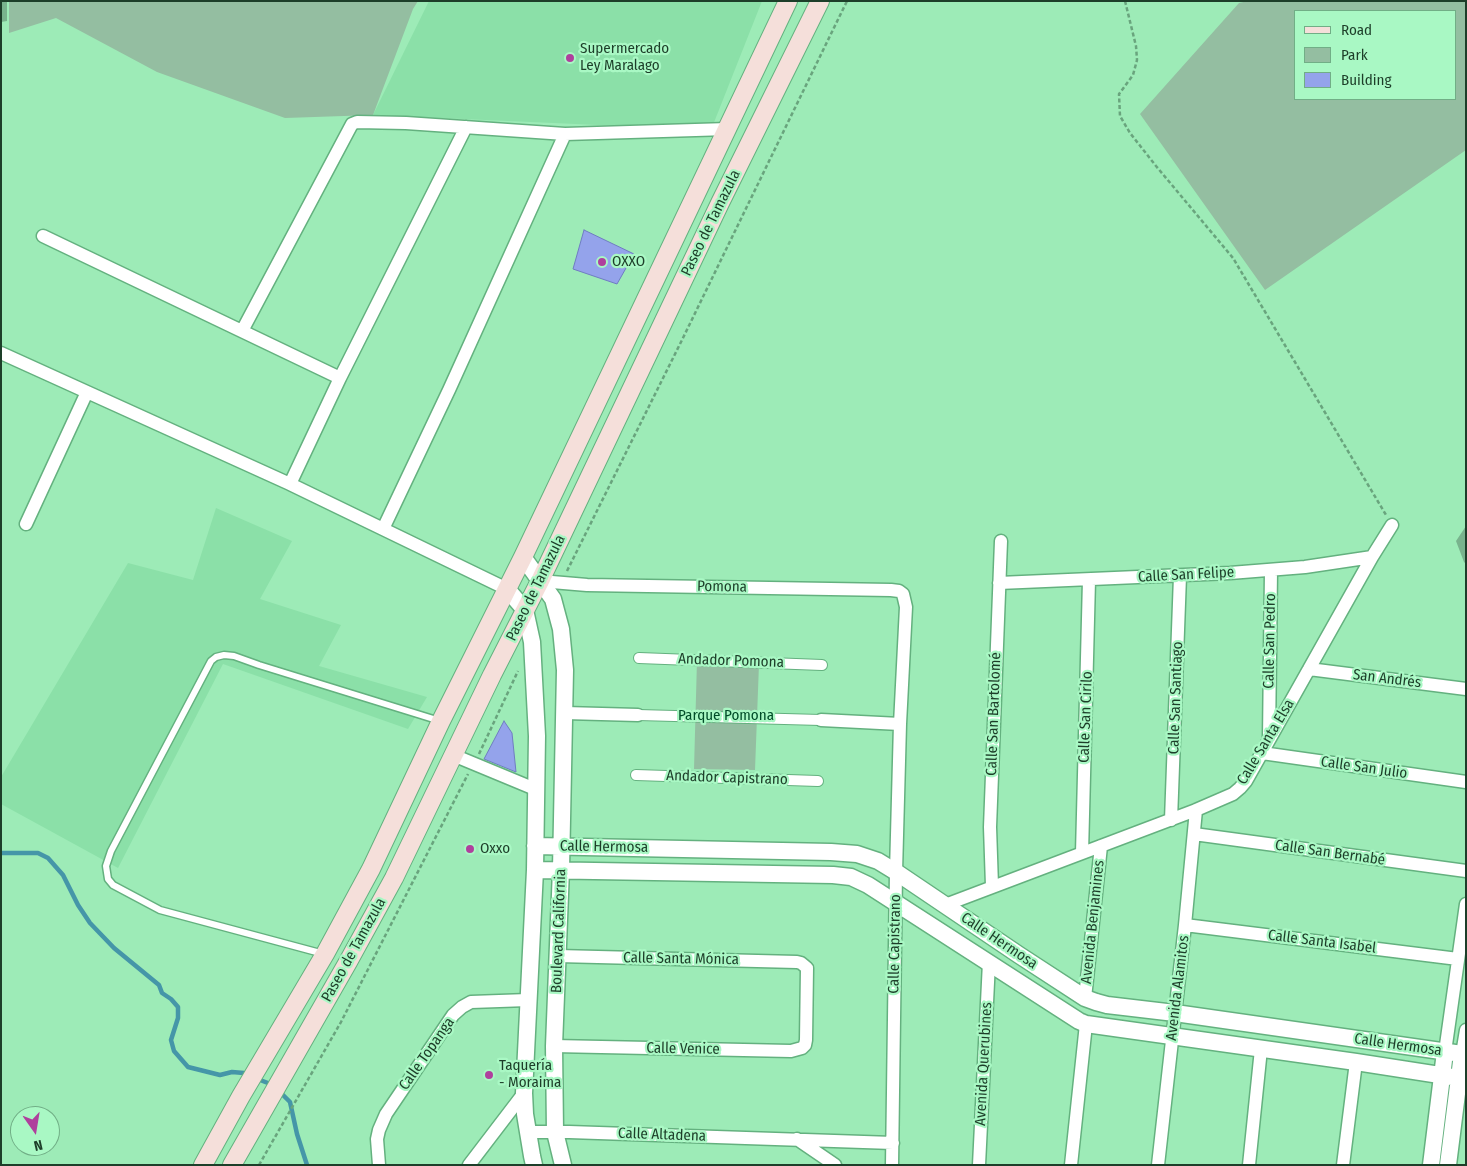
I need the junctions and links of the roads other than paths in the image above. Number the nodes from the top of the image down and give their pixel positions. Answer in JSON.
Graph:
{"nodes":[{"id":1,"x":788,"y":1,"type":"edge"},
{"id":2,"x":820,"y":1,"type":"edge"},
{"id":3,"x":466,"y":127,"type":"junction"},
{"id":4,"x":728,"y":129,"type":"junction"},
{"id":5,"x":565,"y":134,"type":"junction"},
{"id":6,"x":697,"y":193,"type":"junction"},
{"id":7,"x":720,"y":203,"type":"junction"},
{"id":8,"x":43,"y":236,"type":"dead end"},
{"id":9,"x":242,"y":331,"type":"junction"},
{"id":10,"x":1,"y":353,"type":"edge"},
{"id":11,"x":340,"y":378,"type":"junction"},
{"id":12,"x":87,"y":392,"type":"junction"},
{"id":13,"x":290,"y":484,"type":"junction"},
{"id":14,"x":26,"y":524,"type":"dead end"},
{"id":15,"x":1392,"y":525,"type":"road end"},
{"id":16,"x":384,"y":529,"type":"junction"},
{"id":17,"x":1001,"y":541,"type":"dead end"},
{"id":18,"x":523,"y":557,"type":"junction"},
{"id":19,"x":1372,"y":557,"type":"junction"},
{"id":20,"x":1271,"y":570,"type":"junction"},
{"id":21,"x":1180,"y":576,"type":"junction"},
{"id":22,"x":1089,"y":580,"type":"junction"},
{"id":23,"x":540,"y":581,"type":"junction"},
{"id":24,"x":999,"y":583,"type":"junction"},
{"id":25,"x":507,"y":589,"type":"junction"},
{"id":26,"x":903,"y":594,"type":"joint"},
{"id":27,"x":525,"y":610,"type":"junction"},
{"id":28,"x":639,"y":658,"type":"dead end"},
{"id":29,"x":822,"y":666,"type":"dead end"},
{"id":30,"x":1309,"y":669,"type":"junction"},
{"id":31,"x":1466,"y":690,"type":"edge"},
{"id":32,"x":565,"y":713,"type":"junction"},
{"id":33,"x":638,"y":715,"type":"joint"},
{"id":34,"x":821,"y":720,"type":"joint"},
{"id":35,"x":441,"y":721,"type":"junction"},
{"id":36,"x":900,"y":724,"type":"junction"},
{"id":37,"x":1269,"y":741,"type":"junction"},
{"id":38,"x":1262,"y":753,"type":"junction"},
{"id":39,"x":453,"y":755,"type":"junction"},
{"id":40,"x":636,"y":776,"type":"dead end"},
{"id":41,"x":818,"y":781,"type":"dead end"},
{"id":42,"x":1466,"y":782,"type":"edge"},
{"id":43,"x":535,"y":789,"type":"junction"},
{"id":44,"x":1196,"y":810,"type":"junction"},
{"id":45,"x":1171,"y":820,"type":"junction"},
{"id":46,"x":1194,"y":834,"type":"junction"},
{"id":47,"x":535,"y":846,"type":"junction"},
{"id":48,"x":562,"y":846,"type":"junction"},
{"id":49,"x":1101,"y":846,"type":"junction"},
{"id":50,"x":1082,"y":853,"type":"junction"},
{"id":51,"x":535,"y":870,"type":"junction"},
{"id":52,"x":561,"y":870,"type":"junction"},
{"id":53,"x":1466,"y":871,"type":"edge"},
{"id":54,"x":896,"y":872,"type":"junction"},
{"id":55,"x":992,"y":886,"type":"junction"},
{"id":56,"x":896,"y":904,"type":"junction"},
{"id":57,"x":1466,"y":904,"type":"edge"},
{"id":58,"x":945,"y":905,"type":"junction"},
{"id":59,"x":1185,"y":925,"type":"junction"},
{"id":60,"x":325,"y":954,"type":"junction"},
{"id":61,"x":558,"y":956,"type":"junction"},
{"id":62,"x":1458,"y":959,"type":"junction"},
{"id":63,"x":989,"y":962,"type":"junction"},
{"id":64,"x":1085,"y":998,"type":"junction"},
{"id":65,"x":528,"y":1000,"type":"junction"},
{"id":66,"x":1175,"y":1013,"type":"junction"},
{"id":67,"x":1086,"y":1024,"type":"junction"},
{"id":68,"x":1466,"y":1030,"type":"edge"},
{"id":69,"x":1172,"y":1037,"type":"junction"},
{"id":70,"x":806,"y":1040,"type":"joint"},
{"id":71,"x":554,"y":1046,"type":"junction"},
{"id":72,"x":1261,"y":1049,"type":"junction"},
{"id":73,"x":1445,"y":1052,"type":"junction"},
{"id":74,"x":1464,"y":1054,"type":"edge"},
{"id":75,"x":1356,"y":1062,"type":"junction"},
{"id":76,"x":1442,"y":1076,"type":"junction"},
{"id":77,"x":1462,"y":1079,"type":"edge"},
{"id":78,"x":524,"y":1093,"type":"junction"},
{"id":79,"x":528,"y":1132,"type":"junction"},
{"id":80,"x":555,"y":1132,"type":"junction"},
{"id":81,"x":797,"y":1139,"type":"junction"},
{"id":82,"x":893,"y":1143,"type":"junction"},
{"id":83,"x":203,"y":1165,"type":"edge"},
{"id":84,"x":232,"y":1165,"type":"edge"},
{"id":85,"x":379,"y":1165,"type":"edge"},
{"id":86,"x":469,"y":1165,"type":"edge"},
{"id":87,"x":534,"y":1165,"type":"edge"},
{"id":88,"x":563,"y":1165,"type":"edge"},
{"id":89,"x":835,"y":1165,"type":"edge"},
{"id":90,"x":892,"y":1165,"type":"edge"},
{"id":91,"x":979,"y":1165,"type":"edge"},
{"id":92,"x":1071,"y":1165,"type":"edge"},
{"id":93,"x":1158,"y":1165,"type":"edge"},
{"id":94,"x":1249,"y":1165,"type":"edge"},
{"id":95,"x":1343,"y":1165,"type":"edge"},
{"id":96,"x":1431,"y":1165,"type":"edge"},
{"id":97,"x":1448,"y":1165,"type":"edge"}],
"edges":[{"from":1,"to":4,"type":"main road","name":"Paseo de Tamazula"},
{"from":2,"to":7,"type":"main road","name":"Paseo de Tamazula"},
{"from":3,"to":5,"type":"street"},
{"from":3,"to":9,"type":"street"},
{"from":3,"to":11,"type":"street"},
{"from":4,"to":5,"type":"street"},
{"from":4,"to":6,"type":"main road","name":"Paseo de Tamazula"},
{"from":5,"to":16,"type":"street"},
{"from":6,"to":7,"type":"main road"},
{"from":6,"to":18,"type":"main road","name":"Paseo de Tamazula"},
{"from":7,"to":23,"type":"main road","name":"Paseo de Tamazula"},
{"from":8,"to":9,"type":"street"},
{"from":9,"to":11,"type":"street"},
{"from":10,"to":12,"type":"street"},
{"from":11,"to":13,"type":"street"},
{"from":12,"to":13,"type":"street"},
{"from":12,"to":14,"type":"street"},
{"from":13,"to":16,"type":"street"},
{"from":15,"to":19,"type":"street","name":"Calle Santa Elsa"},
{"from":16,"to":25,"type":"street"},
{"from":17,"to":24,"type":"street","name":"Calle San Bartolomé"},
{"from":18,"to":23,"type":"street","name":"Boulevard California"},
{"from":18,"to":25,"type":"main road","name":"Paseo de Tamazula"},
{"from":19,"to":20,"type":"street","name":"Calle San Felipe"},
{"from":19,"to":30,"type":"street","name":"Calle Santa Elsa"},
{"from":20,"to":21,"type":"street","name":"Calle San Felipe"},
{"from":20,"to":37,"type":"street","name":"Calle San Pedro"},
{"from":21,"to":22,"type":"street","name":"Calle San Felipe"},
{"from":21,"to":45,"type":"street","name":"Calle San Santiago"},
{"from":22,"to":24,"type":"street","name":"Calle San Felipe"},
{"from":22,"to":50,"type":"street","name":"Calle San Cirilo"},
{"from":23,"to":26,"type":"street","name":"Pomona"},
{"from":23,"to":27,"type":"main road","name":"Paseo de Tamazula"},
{"from":23,"to":32,"type":"street","name":"Boulevard California"},
{"from":24,"to":55,"type":"street","name":"Calle San Bartolomé"},
{"from":25,"to":27,"type":"street","name":"Boulevard California"},
{"from":25,"to":35,"type":"main road","name":"Paseo de Tamazula"},
{"from":26,"to":36,"type":"street","name":"Calle Capistrano"},
{"from":27,"to":39,"type":"main road","name":"Paseo de Tamazula"},
{"from":27,"to":43,"type":"street","name":"Boulevard California"},
{"from":28,"to":29,"type":"street","name":"Andador Pomona"},
{"from":30,"to":31,"type":"street","name":"San Andrés"},
{"from":30,"to":37,"type":"street","name":"Calle Santa Elsa"},
{"from":32,"to":33,"type":"street"},
{"from":32,"to":48,"type":"street","name":"Boulevard California"},
{"from":33,"to":34,"type":"street"},
{"from":34,"to":36,"type":"street"},
{"from":35,"to":60,"type":"main road","name":"Paseo de Tamazula"},
{"from":35,"to":60,"type":"lane"},
{"from":36,"to":54,"type":"street","name":"Calle Capistrano"},
{"from":37,"to":38,"type":"street","name":"Calle Santa Elsa"},
{"from":38,"to":42,"type":"street","name":"Calle San Julio"},
{"from":38,"to":44,"type":"street","name":"Calle Santa Elsa"},
{"from":39,"to":43,"type":"street"},
{"from":39,"to":84,"type":"main road","name":"Paseo de Tamazula"},
{"from":40,"to":41,"type":"street","name":"Andador Capistrano"},
{"from":43,"to":47,"type":"street","name":"Boulevard California"},
{"from":44,"to":45,"type":"street","name":"Calle Santa Elsa"},
{"from":44,"to":46,"type":"street","name":"Avenida Alamitos"},
{"from":45,"to":49,"type":"street","name":"Calle Santa Elsa"},
{"from":46,"to":53,"type":"street","name":"Calle San Bernabé"},
{"from":46,"to":59,"type":"street","name":"Avenida Alamitos"},
{"from":47,"to":48,"type":"street","name":"Calle Hermosa"},
{"from":47,"to":51,"type":"street","name":"Boulevard California"},
{"from":48,"to":52,"type":"street","name":"Boulevard California"},
{"from":48,"to":54,"type":"street","name":"Calle Hermosa"},
{"from":49,"to":50,"type":"street","name":"Calle Santa Elsa"},
{"from":49,"to":64,"type":"street","name":"Avenida Benjamines"},
{"from":50,"to":55,"type":"street","name":"Calle Santa Elsa"},
{"from":51,"to":52,"type":"street","name":"Calle Hermosa"},
{"from":51,"to":65,"type":"street","name":"Boulevard California"},
{"from":52,"to":56,"type":"street","name":"Calle Hermosa"},
{"from":52,"to":61,"type":"street","name":"Boulevard California"},
{"from":54,"to":56,"type":"street","name":"Calle Capistrano"},
{"from":54,"to":58,"type":"street","name":"Calle Hermosa"},
{"from":55,"to":58,"type":"street","name":"Calle Santa Elsa"},
{"from":56,"to":63,"type":"street","name":"Calle Hermosa"},
{"from":56,"to":82,"type":"street","name":"Calle Capistrano"},
{"from":57,"to":62,"type":"street"},
{"from":58,"to":64,"type":"street","name":"Calle Hermosa"},
{"from":59,"to":62,"type":"street","name":"Calle Santa Isabel"},
{"from":59,"to":66,"type":"street","name":"Avenida Alamitos"},
{"from":60,"to":83,"type":"main road","name":"Paseo de Tamazula"},
{"from":61,"to":70,"type":"street","name":"Calle Santa Mónica"},
{"from":61,"to":71,"type":"street","name":"Boulevard California"},
{"from":62,"to":73,"type":"street"},
{"from":63,"to":67,"type":"street","name":"Calle Hermosa"},
{"from":63,"to":91,"type":"street","name":"Avenida Querubines"},
{"from":64,"to":66,"type":"street","name":"Calle Hermosa"},
{"from":65,"to":78,"type":"street","name":"Boulevard California"},
{"from":65,"to":85,"type":"street","name":"Calle Topanga"},
{"from":66,"to":69,"type":"street","name":"Avenida Alamitos"},
{"from":66,"to":73,"type":"street","name":"Calle Hermosa"},
{"from":67,"to":69,"type":"street","name":"Calle Hermosa"},
{"from":67,"to":92,"type":"street"},
{"from":68,"to":74,"type":"street"},
{"from":69,"to":72,"type":"street","name":"Calle Hermosa"},
{"from":69,"to":93,"type":"street","name":"Avenida Alamitos"},
{"from":70,"to":71,"type":"street","name":"Calle Venice"},
{"from":71,"to":80,"type":"street","name":"Boulevard California"},
{"from":72,"to":75,"type":"street","name":"Calle Hermosa"},
{"from":72,"to":94,"type":"street"},
{"from":73,"to":74,"type":"street","name":"Calle Hermosa"},
{"from":73,"to":76,"type":"street"},
{"from":74,"to":77,"type":"street"},
{"from":75,"to":76,"type":"street","name":"Calle Hermosa"},
{"from":75,"to":95,"type":"street"},
{"from":76,"to":77,"type":"street","name":"Calle Hermosa"},
{"from":76,"to":96,"type":"street"},
{"from":77,"to":97,"type":"street"},
{"from":78,"to":79,"type":"street","name":"Boulevard California"},
{"from":78,"to":86,"type":"street"},
{"from":79,"to":80,"type":"street","name":"Calle Altadena"},
{"from":79,"to":87,"type":"street","name":"Boulevard California"},
{"from":80,"to":81,"type":"street","name":"Calle Altadena"},
{"from":80,"to":88,"type":"street","name":"Boulevard California"},
{"from":81,"to":82,"type":"street","name":"Calle Altadena"},
{"from":81,"to":89,"type":"street"},
{"from":82,"to":90,"type":"street","name":"Calle Capistrano"}]}
